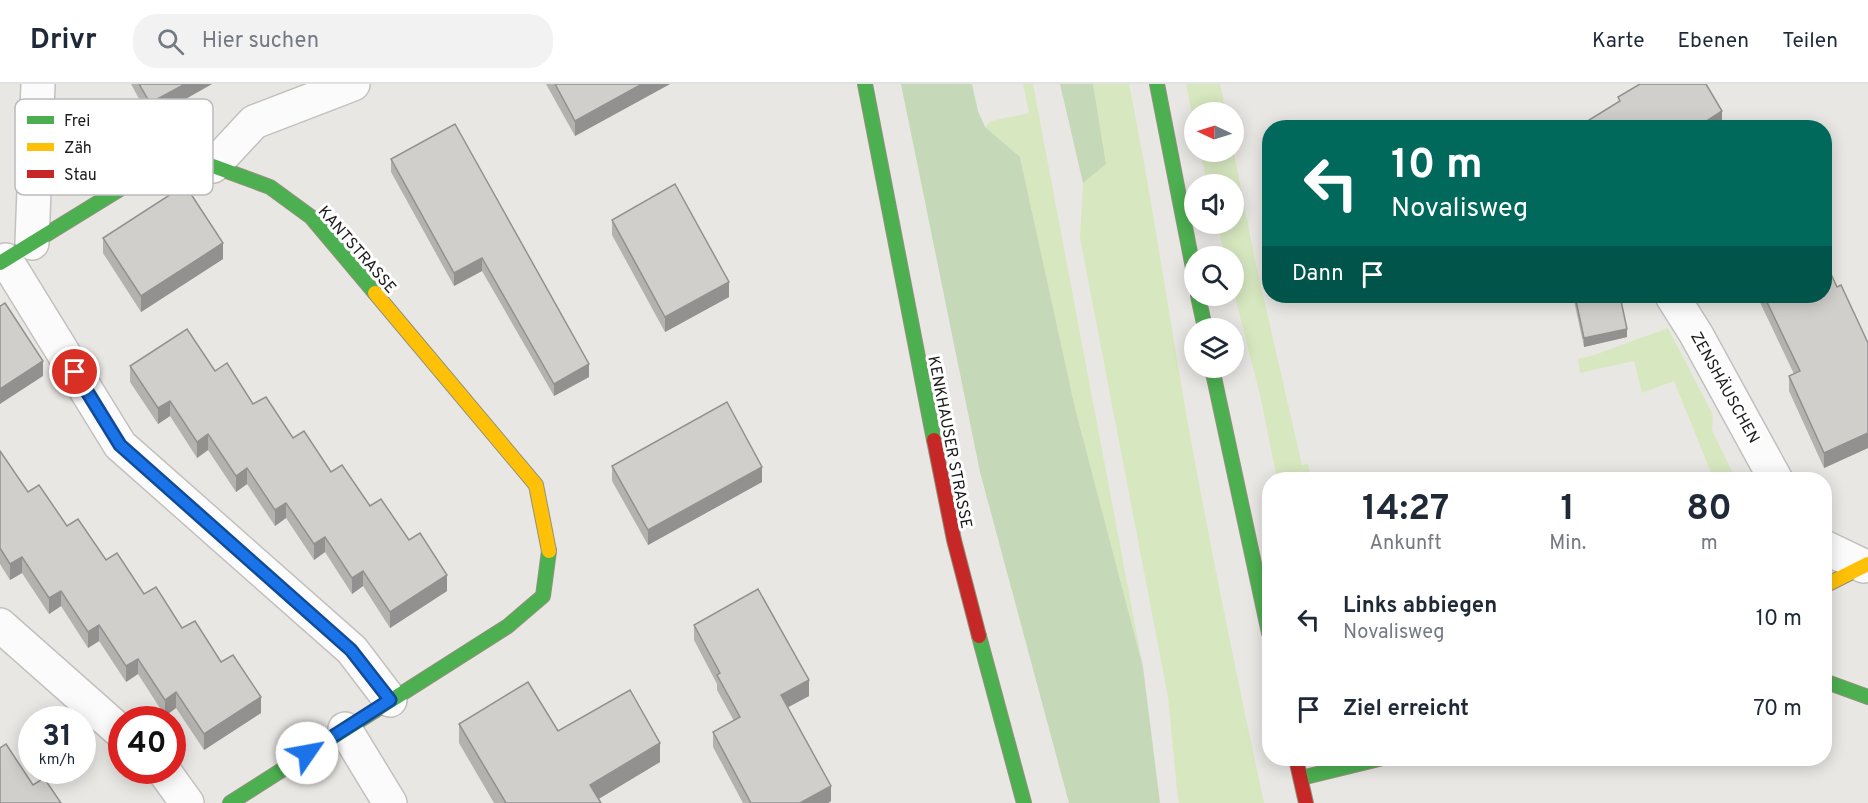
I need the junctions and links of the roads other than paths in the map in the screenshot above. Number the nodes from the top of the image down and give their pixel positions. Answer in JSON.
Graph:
{"nodes":[{"id":1,"x":38,"y":84,"type":"edge"},
{"id":2,"x":353,"y":84,"type":"edge"},
{"id":3,"x":865,"y":84,"type":"edge"},
{"id":4,"x":1157,"y":84,"type":"edge"},
{"id":5,"x":36,"y":99,"type":"edge"},
{"id":6,"x":213,"y":166,"type":"joint"},
{"id":7,"x":21,"y":195,"type":"edge"},
{"id":8,"x":110,"y":195,"type":"edge"},
{"id":9,"x":1189,"y":246,"type":"edge"},
{"id":10,"x":12,"y":255,"type":"edge"},
{"id":11,"x":1676,"y":303,"type":"edge"},
{"id":12,"x":1214,"y":378,"type":"edge"},
{"id":13,"x":1772,"y":472,"type":"edge"},
{"id":14,"x":1832,"y":551,"type":"edge"},
{"id":15,"x":1867,"y":566,"type":"edge"},
{"id":16,"x":1832,"y":582,"type":"edge"},
{"id":17,"x":1262,"y":601,"type":"edge"},
{"id":18,"x":0,"y":625,"type":"edge"},
{"id":19,"x":1832,"y":684,"type":"edge"},
{"id":20,"x":1868,"y":697,"type":"edge"},
{"id":21,"x":390,"y":700,"type":"junction"},
{"id":22,"x":108,"y":721,"type":"edge"},
{"id":23,"x":345,"y":729,"type":"junction"},
{"id":24,"x":1298,"y":766,"type":"edge"},
{"id":25,"x":1350,"y":766,"type":"edge"},
{"id":26,"x":1301,"y":778,"type":"junction"},
{"id":27,"x":173,"y":784,"type":"edge"},
{"id":28,"x":187,"y":803,"type":"edge"},
{"id":29,"x":230,"y":803,"type":"edge"},
{"id":30,"x":390,"y":803,"type":"edge"},
{"id":31,"x":1023,"y":803,"type":"edge"},
{"id":32,"x":1306,"y":803,"type":"edge"}],
"edges":[{"from":1,"to":5,"type":"street"},
{"from":2,"to":6,"type":"street"},
{"from":3,"to":31,"type":"street","name":"KENKHAUSER STRASSE"},
{"from":4,"to":9,"type":"street"},
{"from":6,"to":21,"type":"street","name":"KANTSTRASSE"},
{"from":7,"to":10,"type":"street"},
{"from":8,"to":10,"type":"street","name":"KANTSTRASSE"},
{"from":10,"to":21,"type":"street"},
{"from":11,"to":13,"type":"street","name":"ZENSHÄUSCHEN"},
{"from":12,"to":17,"type":"street"},
{"from":14,"to":15,"type":"street"},
{"from":15,"to":16,"type":"street"},
{"from":18,"to":22,"type":"street"},
{"from":19,"to":20,"type":"street"},
{"from":21,"to":23,"type":"street"},
{"from":23,"to":29,"type":"street"},
{"from":23,"to":30,"type":"street"},
{"from":24,"to":26,"type":"street"},
{"from":25,"to":26,"type":"street"},
{"from":26,"to":32,"type":"street"},
{"from":27,"to":28,"type":"street"}]}
